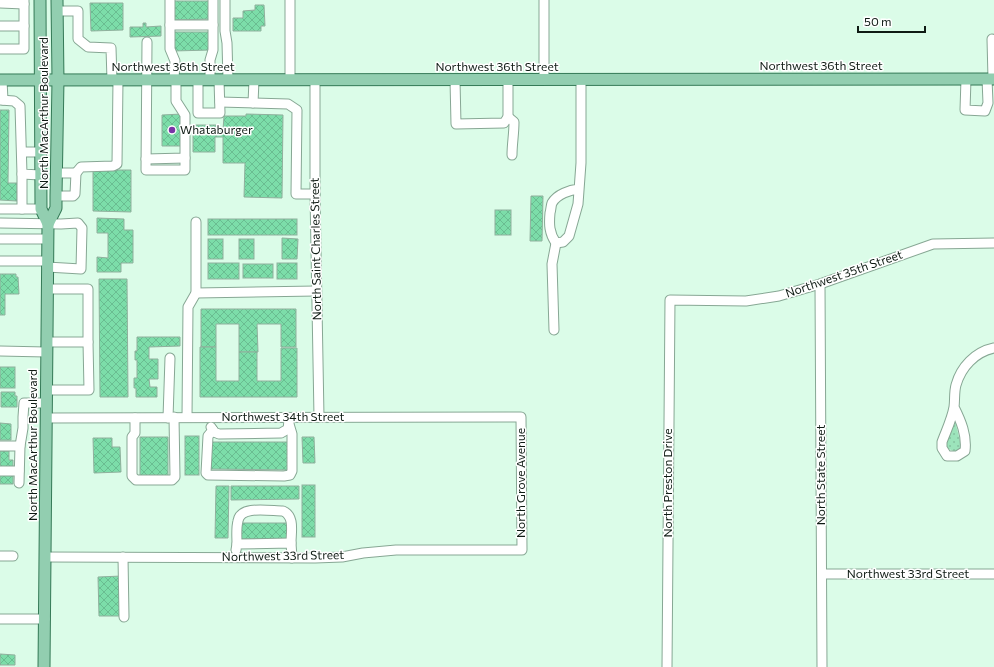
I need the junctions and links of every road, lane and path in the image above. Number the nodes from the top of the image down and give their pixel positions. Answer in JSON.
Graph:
{"nodes":[{"id":1,"x":40,"y":0,"type":"edge"},
{"id":2,"x":58,"y":0,"type":"edge"},
{"id":3,"x":170,"y":0,"type":"edge"},
{"id":4,"x":213,"y":0,"type":"edge"},
{"id":5,"x":225,"y":0,"type":"edge"},
{"id":6,"x":290,"y":0,"type":"edge"},
{"id":7,"x":544,"y":0,"type":"edge"},
{"id":8,"x":24,"y":2,"type":"edge"},
{"id":9,"x":0,"y":4,"type":"edge"},
{"id":10,"x":58,"y":12,"type":"junction"},
{"id":11,"x":170,"y":25,"type":"junction"},
{"id":12,"x":213,"y":25,"type":"junction"},
{"id":13,"x":0,"y":26,"type":"edge"},
{"id":14,"x":24,"y":26,"type":"junction"},
{"id":15,"x":992,"y":39,"type":"dead end"},
{"id":16,"x":147,"y":42,"type":"dead end"},
{"id":17,"x":0,"y":49,"type":"edge"},
{"id":18,"x":966,"y":79,"type":"junction"},
{"id":19,"x":991,"y":79,"type":"edge"},
{"id":20,"x":1,"y":80,"type":"edge"},
{"id":21,"x":40,"y":80,"type":"junction"},
{"id":22,"x":58,"y":80,"type":"junction"},
{"id":23,"x":115,"y":80,"type":"junction"},
{"id":24,"x":147,"y":80,"type":"junction"},
{"id":25,"x":175,"y":80,"type":"junction"},
{"id":26,"x":198,"y":80,"type":"junction"},
{"id":27,"x":219,"y":80,"type":"junction"},
{"id":28,"x":254,"y":80,"type":"junction"},
{"id":29,"x":290,"y":80,"type":"junction"},
{"id":30,"x":315,"y":80,"type":"junction"},
{"id":31,"x":455,"y":80,"type":"junction"},
{"id":32,"x":508,"y":80,"type":"junction"},
{"id":33,"x":544,"y":80,"type":"junction"},
{"id":34,"x":581,"y":80,"type":"junction"},
{"id":35,"x":1,"y":100,"type":"edge"},
{"id":36,"x":220,"y":102,"type":"junction"},
{"id":37,"x":253,"y":103,"type":"junction"},
{"id":38,"x":297,"y":110,"type":"junction"},
{"id":39,"x":315,"y":110,"type":"junction"},
{"id":40,"x":508,"y":117,"type":"junction"},
{"id":41,"x":22,"y":152,"type":"junction"},
{"id":42,"x":40,"y":152,"type":"junction"},
{"id":43,"x":512,"y":155,"type":"dead end"},
{"id":44,"x":57,"y":173,"type":"junction"},
{"id":45,"x":76,"y":173,"type":"junction"},
{"id":46,"x":22,"y":174,"type":"junction"},
{"id":47,"x":40,"y":175,"type":"junction"},
{"id":48,"x":579,"y":189,"type":"junction"},
{"id":49,"x":315,"y":194,"type":"junction"},
{"id":50,"x":56,"y":196,"type":"junction"},
{"id":51,"x":0,"y":208,"type":"edge"},
{"id":52,"x":22,"y":209,"type":"junction"},
{"id":53,"x":41,"y":209,"type":"junction"},
{"id":54,"x":196,"y":222,"type":"dead end"},
{"id":55,"x":0,"y":223,"type":"edge"},
{"id":56,"x":48,"y":224,"type":"junction"},
{"id":57,"x":0,"y":239,"type":"edge"},
{"id":58,"x":48,"y":239,"type":"junction"},
{"id":59,"x":556,"y":243,"type":"junction"},
{"id":60,"x":994,"y":243,"type":"edge"},
{"id":61,"x":0,"y":261,"type":"edge"},
{"id":62,"x":47,"y":264,"type":"junction"},
{"id":63,"x":820,"y":284,"type":"junction"},
{"id":64,"x":47,"y":289,"type":"junction"},
{"id":65,"x":316,"y":291,"type":"junction"},
{"id":66,"x":196,"y":293,"type":"junction"},
{"id":67,"x":670,"y":300,"type":"joint"},
{"id":68,"x":554,"y":330,"type":"dead end"},
{"id":69,"x":88,"y":342,"type":"junction"},
{"id":70,"x":46,"y":347,"type":"junction"},
{"id":71,"x":994,"y":348,"type":"edge"},
{"id":72,"x":0,"y":351,"type":"edge"},
{"id":73,"x":170,"y":358,"type":"dead end"},
{"id":74,"x":46,"y":390,"type":"junction"},
{"id":75,"x":46,"y":404,"type":"junction"},
{"id":76,"x":954,"y":408,"type":"junction"},
{"id":77,"x":187,"y":417,"type":"junction"},
{"id":78,"x":210,"y":417,"type":"junction"},
{"id":79,"x":319,"y":417,"type":"junction"},
{"id":80,"x":521,"y":417,"type":"joint"},
{"id":81,"x":46,"y":418,"type":"junction"},
{"id":82,"x":135,"y":418,"type":"junction"},
{"id":83,"x":171,"y":418,"type":"junction"},
{"id":84,"x":289,"y":421,"type":"junction"},
{"id":85,"x":213,"y":430,"type":"junction"},
{"id":86,"x":0,"y":446,"type":"edge"},
{"id":87,"x":20,"y":446,"type":"junction"},
{"id":88,"x":0,"y":471,"type":"edge"},
{"id":89,"x":20,"y":471,"type":"junction"},
{"id":90,"x":19,"y":483,"type":"dead end"},
{"id":91,"x":291,"y":543,"type":"junction"},
{"id":92,"x":237,"y":544,"type":"junction"},
{"id":93,"x":522,"y":550,"type":"joint"},
{"id":94,"x":0,"y":556,"type":"edge"},
{"id":95,"x":13,"y":556,"type":"dead end"},
{"id":96,"x":45,"y":556,"type":"junction"},
{"id":97,"x":123,"y":557,"type":"junction"},
{"id":98,"x":236,"y":557,"type":"junction"},
{"id":99,"x":292,"y":558,"type":"junction"},
{"id":100,"x":822,"y":574,"type":"junction"},
{"id":101,"x":994,"y":574,"type":"edge"},
{"id":102,"x":124,"y":617,"type":"dead end"},
{"id":103,"x":0,"y":618,"type":"edge"},
{"id":104,"x":45,"y":619,"type":"junction"},
{"id":105,"x":44,"y":667,"type":"edge"},
{"id":106,"x":667,"y":667,"type":"edge"},
{"id":107,"x":822,"y":667,"type":"edge"}],
"edges":[{"from":1,"to":21,"type":"main road","name":"North MacArthur Boulevard"},
{"from":2,"to":10,"type":"main road","name":"North MacArthur Boulevard"},
{"from":3,"to":11,"type":"street"},
{"from":4,"to":12,"type":"street"},
{"from":5,"to":27,"type":"street"},
{"from":6,"to":29,"type":"street"},
{"from":7,"to":33,"type":"street"},
{"from":8,"to":9,"type":"street"},
{"from":8,"to":14,"type":"street"},
{"from":10,"to":22,"type":"main road","name":"North MacArthur Boulevard"},
{"from":10,"to":23,"type":"street"},
{"from":11,"to":12,"type":"street"},
{"from":11,"to":25,"type":"street"},
{"from":12,"to":27,"type":"street"},
{"from":13,"to":14,"type":"street"},
{"from":14,"to":17,"type":"street"},
{"from":15,"to":19,"type":"street"},
{"from":16,"to":24,"type":"street"},
{"from":18,"to":19,"type":"main road","name":"Northwest 36th Street"},
{"from":18,"to":19,"type":"street"},
{"from":18,"to":34,"type":"main road","name":"Northwest 36th Street"},
{"from":20,"to":21,"type":"main road","name":"Northwest 36th Street"},
{"from":20,"to":35,"type":"street"},
{"from":21,"to":22,"type":"main road","name":"Northwest 36th Street"},
{"from":21,"to":42,"type":"main road","name":"North MacArthur Boulevard"},
{"from":22,"to":23,"type":"main road","name":"Northwest 36th Street"},
{"from":22,"to":44,"type":"main road","name":"North MacArthur Boulevard"},
{"from":23,"to":24,"type":"main road","name":"Northwest 36th Street"},
{"from":23,"to":45,"type":"street"},
{"from":24,"to":25,"type":"main road","name":"Northwest 36th Street"},
{"from":24,"to":25,"type":"street"},
{"from":25,"to":26,"type":"main road","name":"Northwest 36th Street"},
{"from":26,"to":27,"type":"main road","name":"Northwest 36th Street"},
{"from":26,"to":36,"type":"street"},
{"from":27,"to":28,"type":"main road","name":"Northwest 36th Street"},
{"from":27,"to":36,"type":"street"},
{"from":28,"to":29,"type":"main road","name":"Northwest 36th Street"},
{"from":28,"to":37,"type":"street"},
{"from":29,"to":30,"type":"main road","name":"Northwest 36th Street"},
{"from":30,"to":31,"type":"main road","name":"Northwest 36th Street"},
{"from":30,"to":39,"type":"street","name":"North Saint Charles Street"},
{"from":31,"to":32,"type":"main road","name":"Northwest 36th Street"},
{"from":31,"to":40,"type":"street"},
{"from":32,"to":33,"type":"main road","name":"Northwest 36th Street"},
{"from":32,"to":40,"type":"street"},
{"from":33,"to":34,"type":"main road","name":"Northwest 36th Street"},
{"from":34,"to":48,"type":"street"},
{"from":35,"to":41,"type":"street"},
{"from":36,"to":37,"type":"street"},
{"from":37,"to":38,"type":"street"},
{"from":38,"to":39,"type":"street"},
{"from":38,"to":49,"type":"street"},
{"from":39,"to":49,"type":"street","name":"North Saint Charles Street"},
{"from":40,"to":43,"type":"street"},
{"from":41,"to":42,"type":"street"},
{"from":41,"to":46,"type":"street"},
{"from":42,"to":47,"type":"main road","name":"North MacArthur Boulevard"},
{"from":44,"to":45,"type":"street"},
{"from":44,"to":50,"type":"main road","name":"North MacArthur Boulevard"},
{"from":45,"to":50,"type":"street"},
{"from":46,"to":47,"type":"street"},
{"from":46,"to":52,"type":"street"},
{"from":47,"to":53,"type":"main road","name":"North MacArthur Boulevard"},
{"from":48,"to":59,"type":"street"},
{"from":48,"to":59,"type":"street"},
{"from":49,"to":65,"type":"street","name":"North Saint Charles Street"},
{"from":50,"to":56,"type":"main road","name":"North MacArthur Boulevard"},
{"from":51,"to":52,"type":"street"},
{"from":52,"to":53,"type":"street"},
{"from":53,"to":56,"type":"main road","name":"North MacArthur Boulevard"},
{"from":54,"to":66,"type":"street"},
{"from":55,"to":56,"type":"street"},
{"from":56,"to":58,"type":"main road","name":"North MacArthur Boulevard"},
{"from":56,"to":62,"type":"street"},
{"from":57,"to":58,"type":"street"},
{"from":58,"to":62,"type":"main road","name":"North MacArthur Boulevard"},
{"from":59,"to":68,"type":"street"},
{"from":60,"to":63,"type":"street","name":"Northwest 35th Street"},
{"from":61,"to":62,"type":"street"},
{"from":62,"to":64,"type":"main road","name":"North MacArthur Boulevard"},
{"from":63,"to":67,"type":"street","name":"Northwest 35th Street"},
{"from":63,"to":100,"type":"street","name":"North State Street"},
{"from":64,"to":69,"type":"street"},
{"from":64,"to":70,"type":"main road","name":"North MacArthur Boulevard"},
{"from":65,"to":66,"type":"street"},
{"from":65,"to":79,"type":"street","name":"North Saint Charles Street"},
{"from":66,"to":77,"type":"street"},
{"from":67,"to":106,"type":"street","name":"North Preston Drive"},
{"from":69,"to":70,"type":"street"},
{"from":69,"to":74,"type":"street"},
{"from":70,"to":72,"type":"street"},
{"from":70,"to":74,"type":"main road","name":"North MacArthur Boulevard"},
{"from":71,"to":76,"type":"street"},
{"from":73,"to":83,"type":"street"},
{"from":74,"to":75,"type":"main road","name":"North MacArthur Boulevard"},
{"from":75,"to":81,"type":"main road","name":"North MacArthur Boulevard"},
{"from":75,"to":87,"type":"street"},
{"from":76,"to":76,"type":"street"},
{"from":77,"to":78,"type":"street","name":"Northwest 34th Street"},
{"from":77,"to":83,"type":"street","name":"Northwest 34th Street"},
{"from":78,"to":84,"type":"street","name":"Northwest 34th Street"},
{"from":78,"to":85,"type":"street"},
{"from":79,"to":80,"type":"street","name":"Northwest 34th Street"},
{"from":79,"to":84,"type":"street","name":"Northwest 34th Street"},
{"from":80,"to":93,"type":"street","name":"North Grove Avenue"},
{"from":81,"to":82,"type":"street","name":"Northwest 34th Street"},
{"from":81,"to":96,"type":"main road","name":"North MacArthur Boulevard"},
{"from":82,"to":83,"type":"street","name":"Northwest 34th Street"},
{"from":82,"to":83,"type":"street"},
{"from":84,"to":85,"type":"street"},
{"from":84,"to":85,"type":"street"},
{"from":86,"to":87,"type":"street"},
{"from":87,"to":89,"type":"street"},
{"from":88,"to":89,"type":"street"},
{"from":89,"to":90,"type":"street"},
{"from":91,"to":92,"type":"street"},
{"from":91,"to":92,"type":"street"},
{"from":91,"to":99,"type":"street"},
{"from":92,"to":98,"type":"street"},
{"from":93,"to":99,"type":"street","name":"Northwest 33rd Street"},
{"from":94,"to":95,"type":"street"},
{"from":96,"to":97,"type":"street","name":"Northwest 33rd Street"},
{"from":96,"to":104,"type":"main road","name":"North MacArthur Boulevard"},
{"from":97,"to":98,"type":"street","name":"Northwest 33rd Street"},
{"from":97,"to":102,"type":"street"},
{"from":98,"to":99,"type":"street","name":"Northwest 33rd Street"},
{"from":100,"to":101,"type":"street","name":"Northwest 33rd Street"},
{"from":100,"to":107,"type":"street","name":"North State Street"},
{"from":103,"to":104,"type":"street"},
{"from":104,"to":105,"type":"main road","name":"North MacArthur Boulevard"}]}
